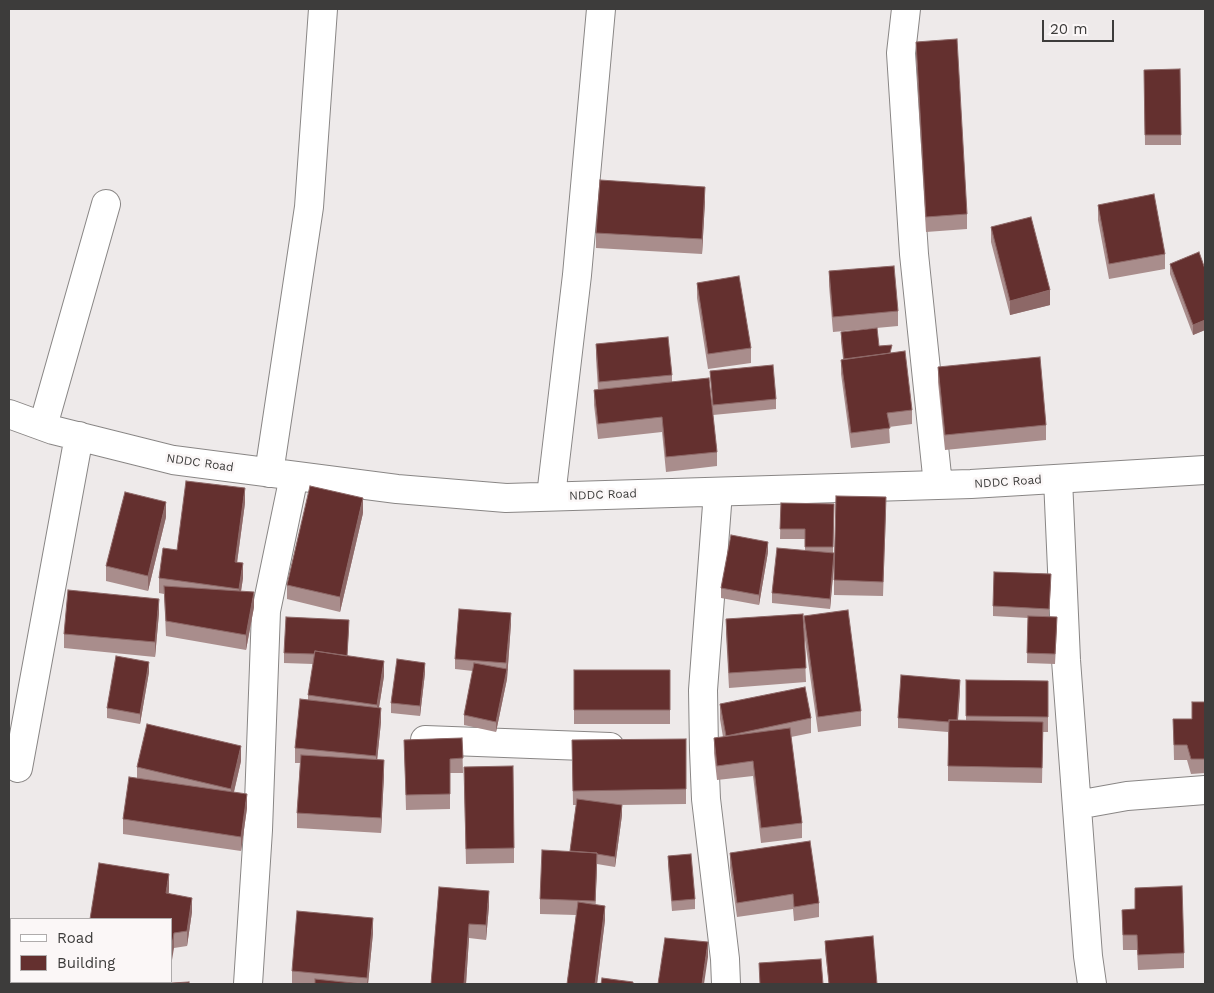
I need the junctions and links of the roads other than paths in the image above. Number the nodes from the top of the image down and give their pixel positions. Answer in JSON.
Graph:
{"nodes":[{"id":1,"x":323,"y":9,"type":"edge"},
{"id":2,"x":601,"y":9,"type":"edge"},
{"id":3,"x":906,"y":9,"type":"edge"},
{"id":4,"x":106,"y":204,"type":"dead end"},
{"id":5,"x":9,"y":414,"type":"edge"},
{"id":6,"x":43,"y":426,"type":"junction"},
{"id":7,"x":79,"y":436,"type":"junction"},
{"id":8,"x":1205,"y":470,"type":"edge"},
{"id":9,"x":282,"y":474,"type":"junction"},
{"id":10,"x":1058,"y":479,"type":"junction"},
{"id":11,"x":938,"y":485,"type":"junction"},
{"id":12,"x":718,"y":492,"type":"junction"},
{"id":13,"x":551,"y":496,"type":"junction"},
{"id":14,"x":421,"y":740,"type":"edge"},
{"id":15,"x":636,"y":747,"type":"edge"},
{"id":16,"x":675,"y":749,"type":"edge"},
{"id":17,"x":704,"y":750,"type":"junction"},
{"id":18,"x":18,"y":768,"type":"dead end"},
{"id":19,"x":1205,"y":790,"type":"edge"},
{"id":20,"x":1077,"y":805,"type":"junction"},
{"id":21,"x":248,"y":984,"type":"edge"},
{"id":22,"x":726,"y":984,"type":"edge"},
{"id":23,"x":1092,"y":984,"type":"edge"}],
"edges":[{"from":1,"to":9,"type":"street"},
{"from":2,"to":13,"type":"street"},
{"from":3,"to":11,"type":"street"},
{"from":4,"to":6,"type":"street"},
{"from":5,"to":6,"type":"street","name":"NDDC Road"},
{"from":6,"to":7,"type":"street","name":"NDDC Road"},
{"from":7,"to":9,"type":"street","name":"NDDC Road"},
{"from":7,"to":18,"type":"street"},
{"from":8,"to":10,"type":"street","name":"NDDC Road"},
{"from":9,"to":13,"type":"street","name":"NDDC Road"},
{"from":9,"to":21,"type":"street"},
{"from":10,"to":11,"type":"street","name":"NDDC Road"},
{"from":10,"to":20,"type":"street"},
{"from":11,"to":12,"type":"street","name":"NDDC Road"},
{"from":12,"to":13,"type":"street","name":"NDDC Road"},
{"from":12,"to":17,"type":"street"},
{"from":14,"to":15,"type":"street"},
{"from":16,"to":17,"type":"street"},
{"from":17,"to":22,"type":"street"},
{"from":19,"to":20,"type":"street"},
{"from":20,"to":23,"type":"street"}]}
